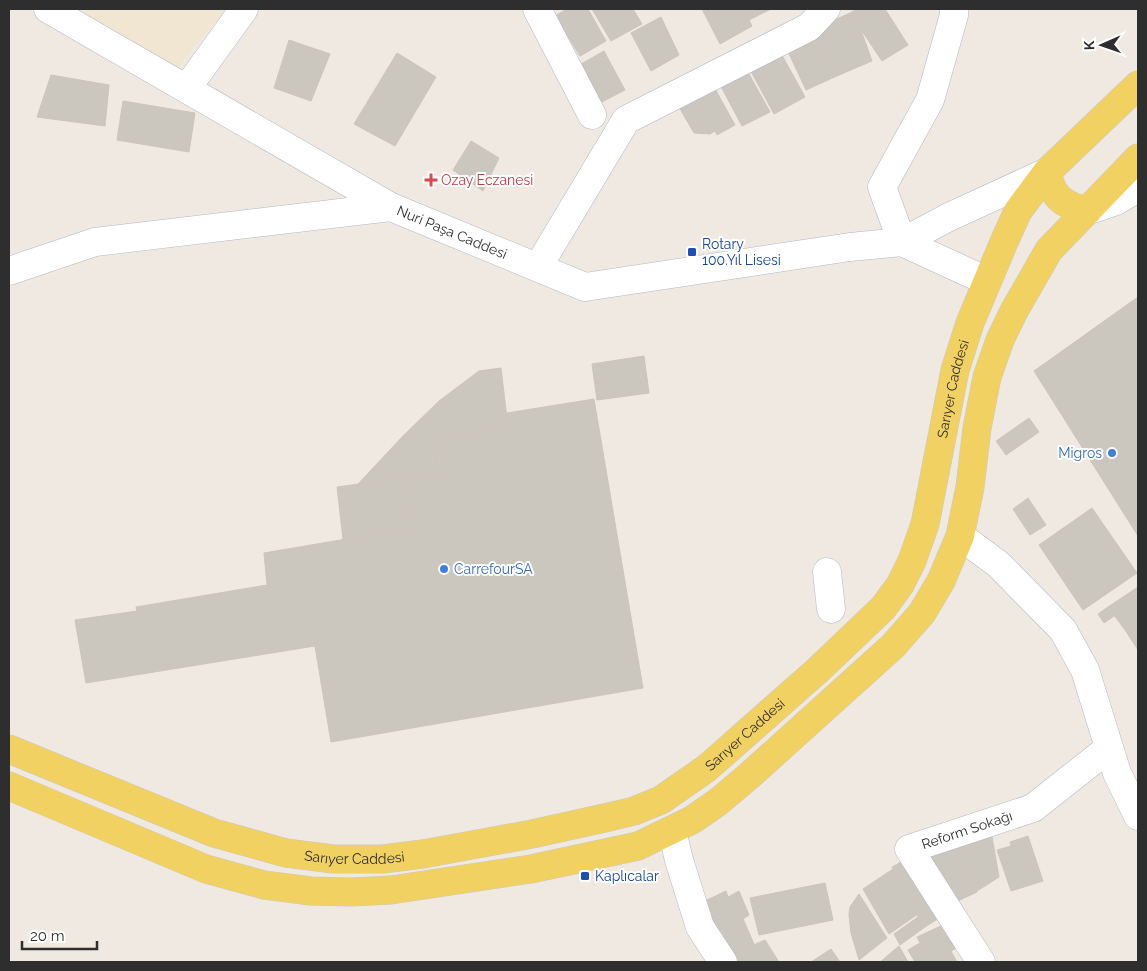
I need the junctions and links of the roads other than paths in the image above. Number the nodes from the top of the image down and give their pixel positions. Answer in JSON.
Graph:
{"nodes":[{"id":1,"x":48,"y":9,"type":"edge"},
{"id":2,"x":244,"y":9,"type":"edge"},
{"id":3,"x":537,"y":9,"type":"edge"},
{"id":4,"x":826,"y":9,"type":"edge"},
{"id":5,"x":954,"y":9,"type":"edge"},
{"id":6,"x":1138,"y":86,"type":"edge"},
{"id":7,"x":187,"y":88,"type":"junction"},
{"id":8,"x":592,"y":115,"type":"dead end"},
{"id":9,"x":1138,"y":158,"type":"edge"},
{"id":10,"x":1047,"y":172,"type":"junction"},
{"id":11,"x":1138,"y":188,"type":"edge"},
{"id":12,"x":391,"y":207,"type":"junction"},
{"id":13,"x":1087,"y":211,"type":"junction"},
{"id":14,"x":902,"y":242,"type":"junction"},
{"id":15,"x":1049,"y":250,"type":"junction"},
{"id":16,"x":538,"y":268,"type":"junction"},
{"id":17,"x":9,"y":271,"type":"edge"},
{"id":18,"x":987,"y":282,"type":"junction"},
{"id":19,"x":925,"y":524,"type":"junction"},
{"id":20,"x":960,"y":536,"type":"junction"},
{"id":21,"x":828,"y":572,"type":"dead end"},
{"id":22,"x":831,"y":609,"type":"dead end"},
{"id":23,"x":1109,"y":748,"type":"junction"},
{"id":24,"x":9,"y":749,"type":"edge"},
{"id":25,"x":9,"y":786,"type":"edge"},
{"id":26,"x":661,"y":800,"type":"junction"},
{"id":27,"x":1138,"y":816,"type":"edge"},
{"id":28,"x":672,"y":830,"type":"junction"},
{"id":29,"x":723,"y":962,"type":"edge"},
{"id":30,"x":981,"y":962,"type":"edge"}],
"edges":[{"from":1,"to":7,"type":"street","name":"Nuri Paşa Caddesi"},
{"from":2,"to":7,"type":"street"},
{"from":3,"to":8,"type":"street"},
{"from":4,"to":16,"type":"street"},
{"from":5,"to":14,"type":"street"},
{"from":6,"to":10,"type":"main road","name":"Sarıyer Caddesi"},
{"from":7,"to":12,"type":"street","name":"Nuri Paşa Caddesi"},
{"from":9,"to":13,"type":"main road"},
{"from":10,"to":13,"type":"main road"},
{"from":10,"to":14,"type":"street"},
{"from":10,"to":18,"type":"main road","name":"Sarıyer Caddesi"},
{"from":11,"to":13,"type":"street"},
{"from":12,"to":16,"type":"street","name":"Nuri Paşa Caddesi"},
{"from":12,"to":17,"type":"street"},
{"from":13,"to":15,"type":"main road"},
{"from":14,"to":16,"type":"street","name":"Nuri Paşa Caddesi"},
{"from":14,"to":18,"type":"street"},
{"from":15,"to":18,"type":"main road"},
{"from":15,"to":20,"type":"main road"},
{"from":18,"to":19,"type":"main road","name":"Sarıyer Caddesi"},
{"from":19,"to":20,"type":"main road"},
{"from":19,"to":26,"type":"main road","name":"Sarıyer Caddesi"},
{"from":20,"to":23,"type":"street"},
{"from":20,"to":28,"type":"main road"},
{"from":21,"to":22,"type":"street"},
{"from":23,"to":27,"type":"street"},
{"from":23,"to":30,"type":"street","name":"Reform Sokağı"},
{"from":24,"to":26,"type":"main road","name":"Sarıyer Caddesi"},
{"from":25,"to":28,"type":"main road"},
{"from":26,"to":28,"type":"main road"},
{"from":28,"to":29,"type":"street"}]}
